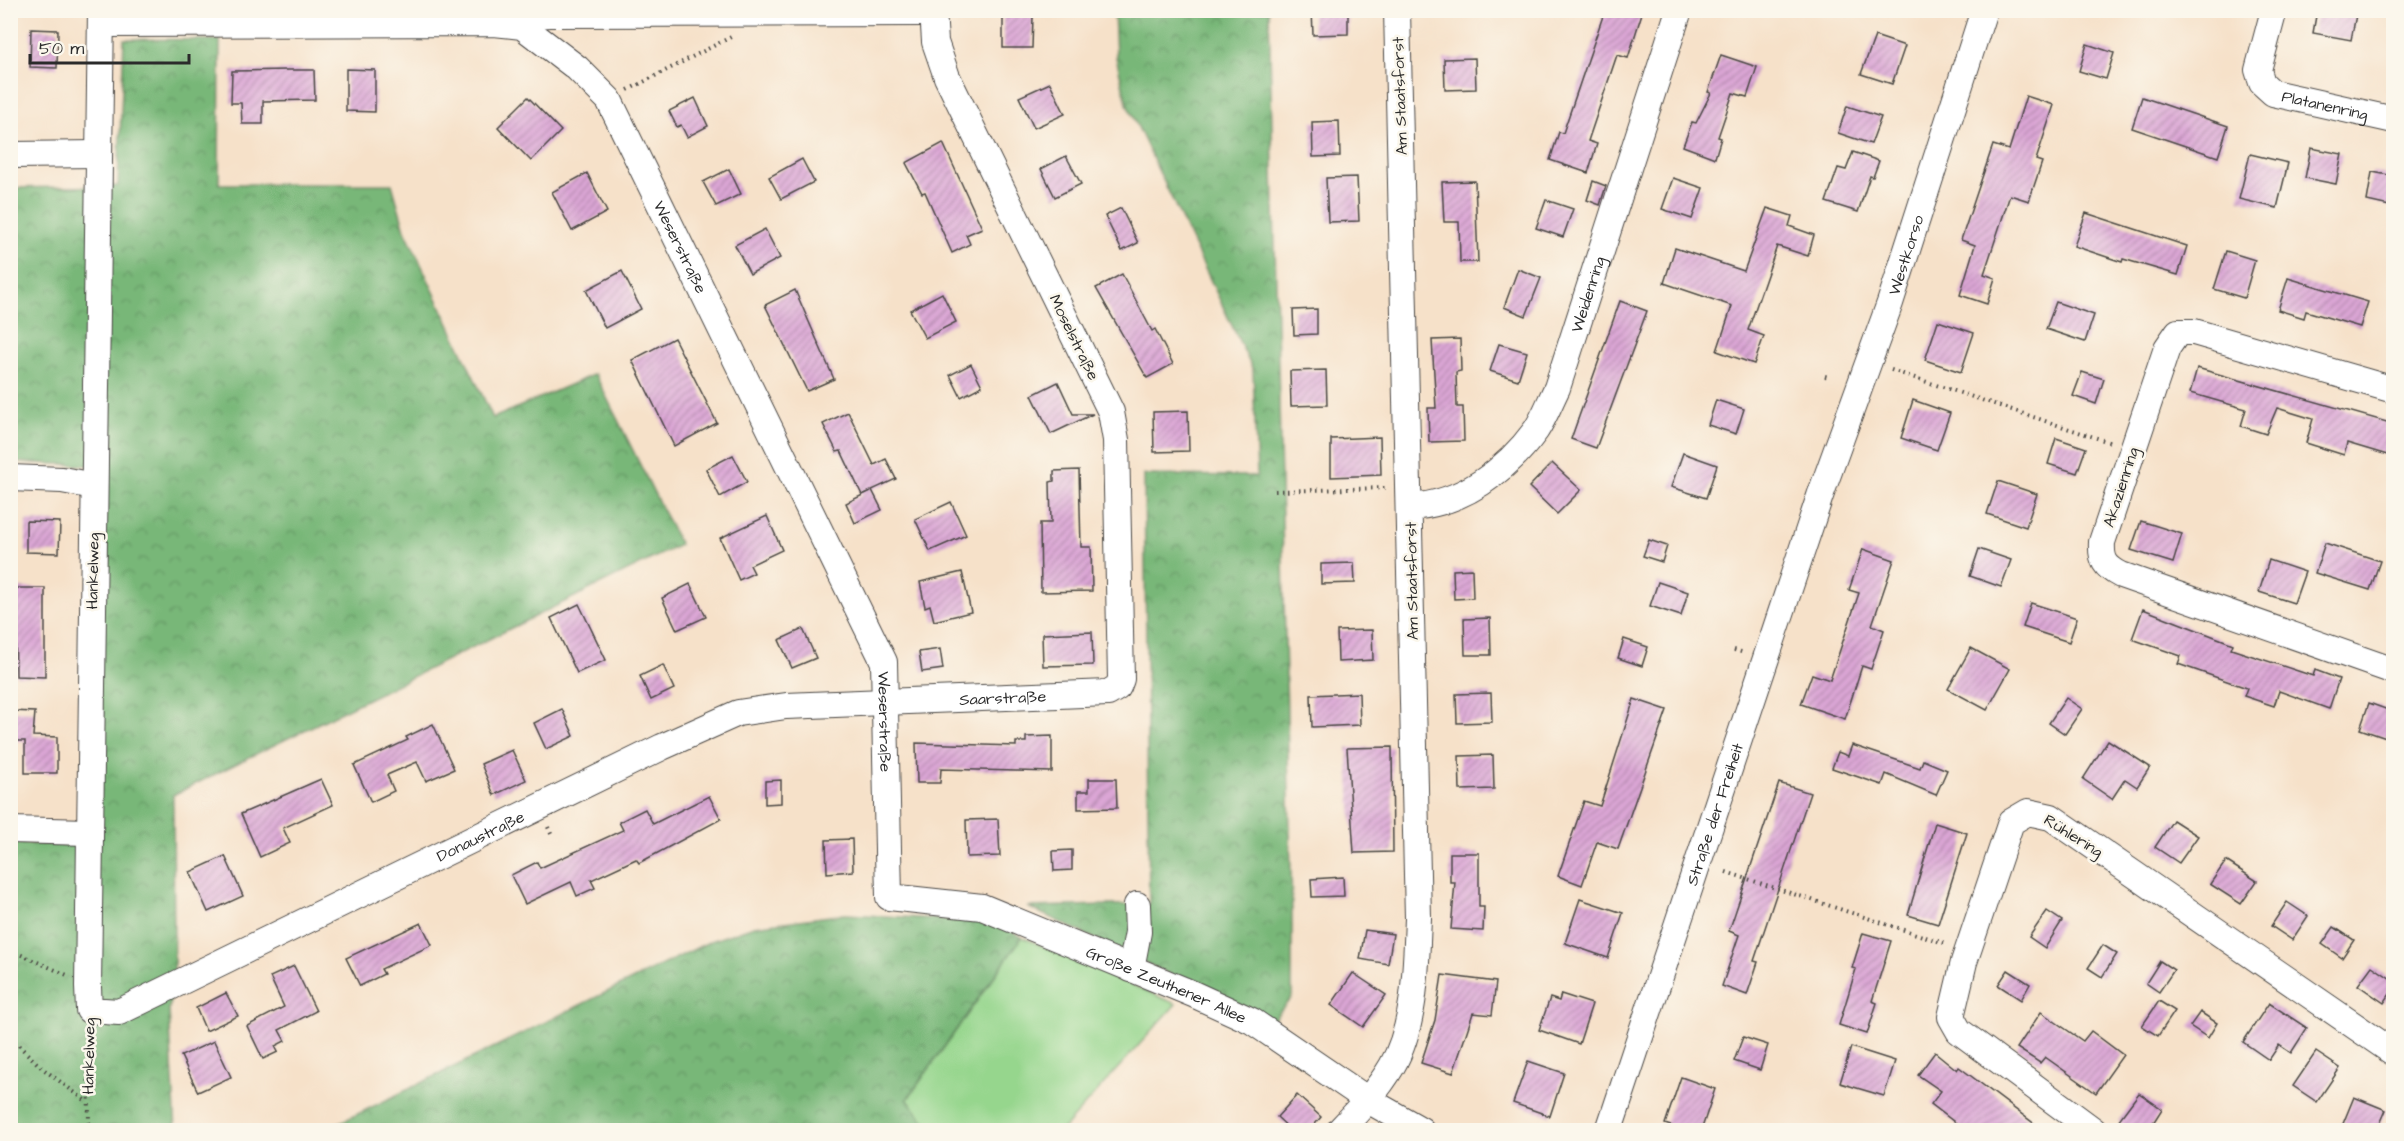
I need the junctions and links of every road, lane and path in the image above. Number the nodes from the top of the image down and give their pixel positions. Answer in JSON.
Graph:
{"nodes":[{"id":1,"x":1397,"y":10,"type":"edge"},
{"id":2,"x":1679,"y":10,"type":"edge"},
{"id":3,"x":1984,"y":10,"type":"edge"},
{"id":4,"x":2274,"y":10,"type":"edge"},
{"id":5,"x":933,"y":12,"type":"edge"},
{"id":6,"x":759,"y":14,"type":"junction"},
{"id":7,"x":101,"y":17,"type":"edge"},
{"id":8,"x":522,"y":26,"type":"junction"},
{"id":9,"x":609,"y":100,"type":"junction"},
{"id":10,"x":2394,"y":120,"type":"edge"},
{"id":11,"x":99,"y":154,"type":"junction"},
{"id":12,"x":10,"y":155,"type":"edge"},
{"id":13,"x":1891,"y":370,"type":"dead end"},
{"id":14,"x":2394,"y":390,"type":"edge"},
{"id":15,"x":2132,"y":450,"type":"junction"},
{"id":16,"x":10,"y":478,"type":"edge"},
{"id":17,"x":94,"y":486,"type":"junction"},
{"id":18,"x":1275,"y":491,"type":"dead end"},
{"id":19,"x":1820,"y":496,"type":"joint"},
{"id":20,"x":1410,"y":497,"type":"junction"},
{"id":21,"x":2394,"y":671,"type":"edge"},
{"id":22,"x":1118,"y":687,"type":"joint"},
{"id":23,"x":884,"y":703,"type":"junction"},
{"id":24,"x":10,"y":830,"type":"edge"},
{"id":25,"x":88,"y":832,"type":"junction"},
{"id":26,"x":1726,"y":872,"type":"dead end"},
{"id":27,"x":889,"y":897,"type":"joint"},
{"id":28,"x":1137,"y":905,"type":"dead end"},
{"id":29,"x":10,"y":950,"type":"edge"},
{"id":30,"x":1968,"y":951,"type":"junction"},
{"id":31,"x":1131,"y":969,"type":"junction"},
{"id":32,"x":89,"y":998,"type":"junction"},
{"id":33,"x":10,"y":1037,"type":"edge"},
{"id":34,"x":2394,"y":1053,"type":"edge"},
{"id":35,"x":1368,"y":1100,"type":"junction"},
{"id":36,"x":87,"y":1101,"type":"junction"},
{"id":37,"x":89,"y":1122,"type":"junction"},
{"id":38,"x":89,"y":1131,"type":"edge"},
{"id":39,"x":99,"y":1131,"type":"edge"},
{"id":40,"x":1340,"y":1131,"type":"edge"},
{"id":41,"x":1421,"y":1131,"type":"edge"},
{"id":42,"x":1609,"y":1131,"type":"edge"},
{"id":43,"x":2093,"y":1131,"type":"edge"}],
"edges":[{"from":1,"to":20,"type":"street","name":"Am Staatsforst"},
{"from":2,"to":20,"type":"street","name":"Weidenring"},
{"from":3,"to":19,"type":"street","name":"Westkorso"},
{"from":4,"to":10,"type":"street","name":"Platanenring"},
{"from":5,"to":6,"type":"street"},
{"from":5,"to":22,"type":"street","name":"Moselstraße"},
{"from":6,"to":8,"type":"street"},
{"from":6,"to":9,"type":"path"},
{"from":7,"to":8,"type":"street"},
{"from":7,"to":11,"type":"street","name":"Hankelweg"},
{"from":8,"to":9,"type":"street","name":"Weserstraße"},
{"from":9,"to":23,"type":"street","name":"Weserstraße"},
{"from":11,"to":12,"type":"street"},
{"from":11,"to":17,"type":"street","name":"Hankelweg"},
{"from":13,"to":15,"type":"path"},
{"from":14,"to":15,"type":"street","name":"Akazienring"},
{"from":15,"to":21,"type":"street","name":"Akazienring"},
{"from":16,"to":17,"type":"street"},
{"from":17,"to":25,"type":"street","name":"Hankelweg"},
{"from":18,"to":20,"type":"path"},
{"from":19,"to":42,"type":"street","name":"Straße der Freiheit"},
{"from":20,"to":35,"type":"street","name":"Am Staatsforst"},
{"from":22,"to":23,"type":"street","name":"Saarstraße"},
{"from":23,"to":27,"type":"street","name":"Weserstraße"},
{"from":23,"to":32,"type":"street","name":"Donaustraße"},
{"from":24,"to":25,"type":"street"},
{"from":25,"to":32,"type":"street","name":"Hankelweg"},
{"from":26,"to":30,"type":"path"},
{"from":27,"to":31,"type":"street","name":"Große Zeuthener Allee"},
{"from":28,"to":31,"type":"street"},
{"from":29,"to":32,"type":"path"},
{"from":30,"to":34,"type":"street","name":"Rühlering"},
{"from":30,"to":43,"type":"street","name":"Rühlering"},
{"from":31,"to":35,"type":"street","name":"Große Zeuthener Allee"},
{"from":32,"to":36,"type":"path","name":"Hankelweg"},
{"from":33,"to":36,"type":"path"},
{"from":35,"to":40,"type":"street","name":"Am Staatsforst"},
{"from":35,"to":41,"type":"street","name":"Große Zeuthener Allee"},
{"from":36,"to":37,"type":"path","name":"Hankelweg"},
{"from":37,"to":38,"type":"path","name":"Hankelweg"},
{"from":37,"to":39,"type":"path"}]}
